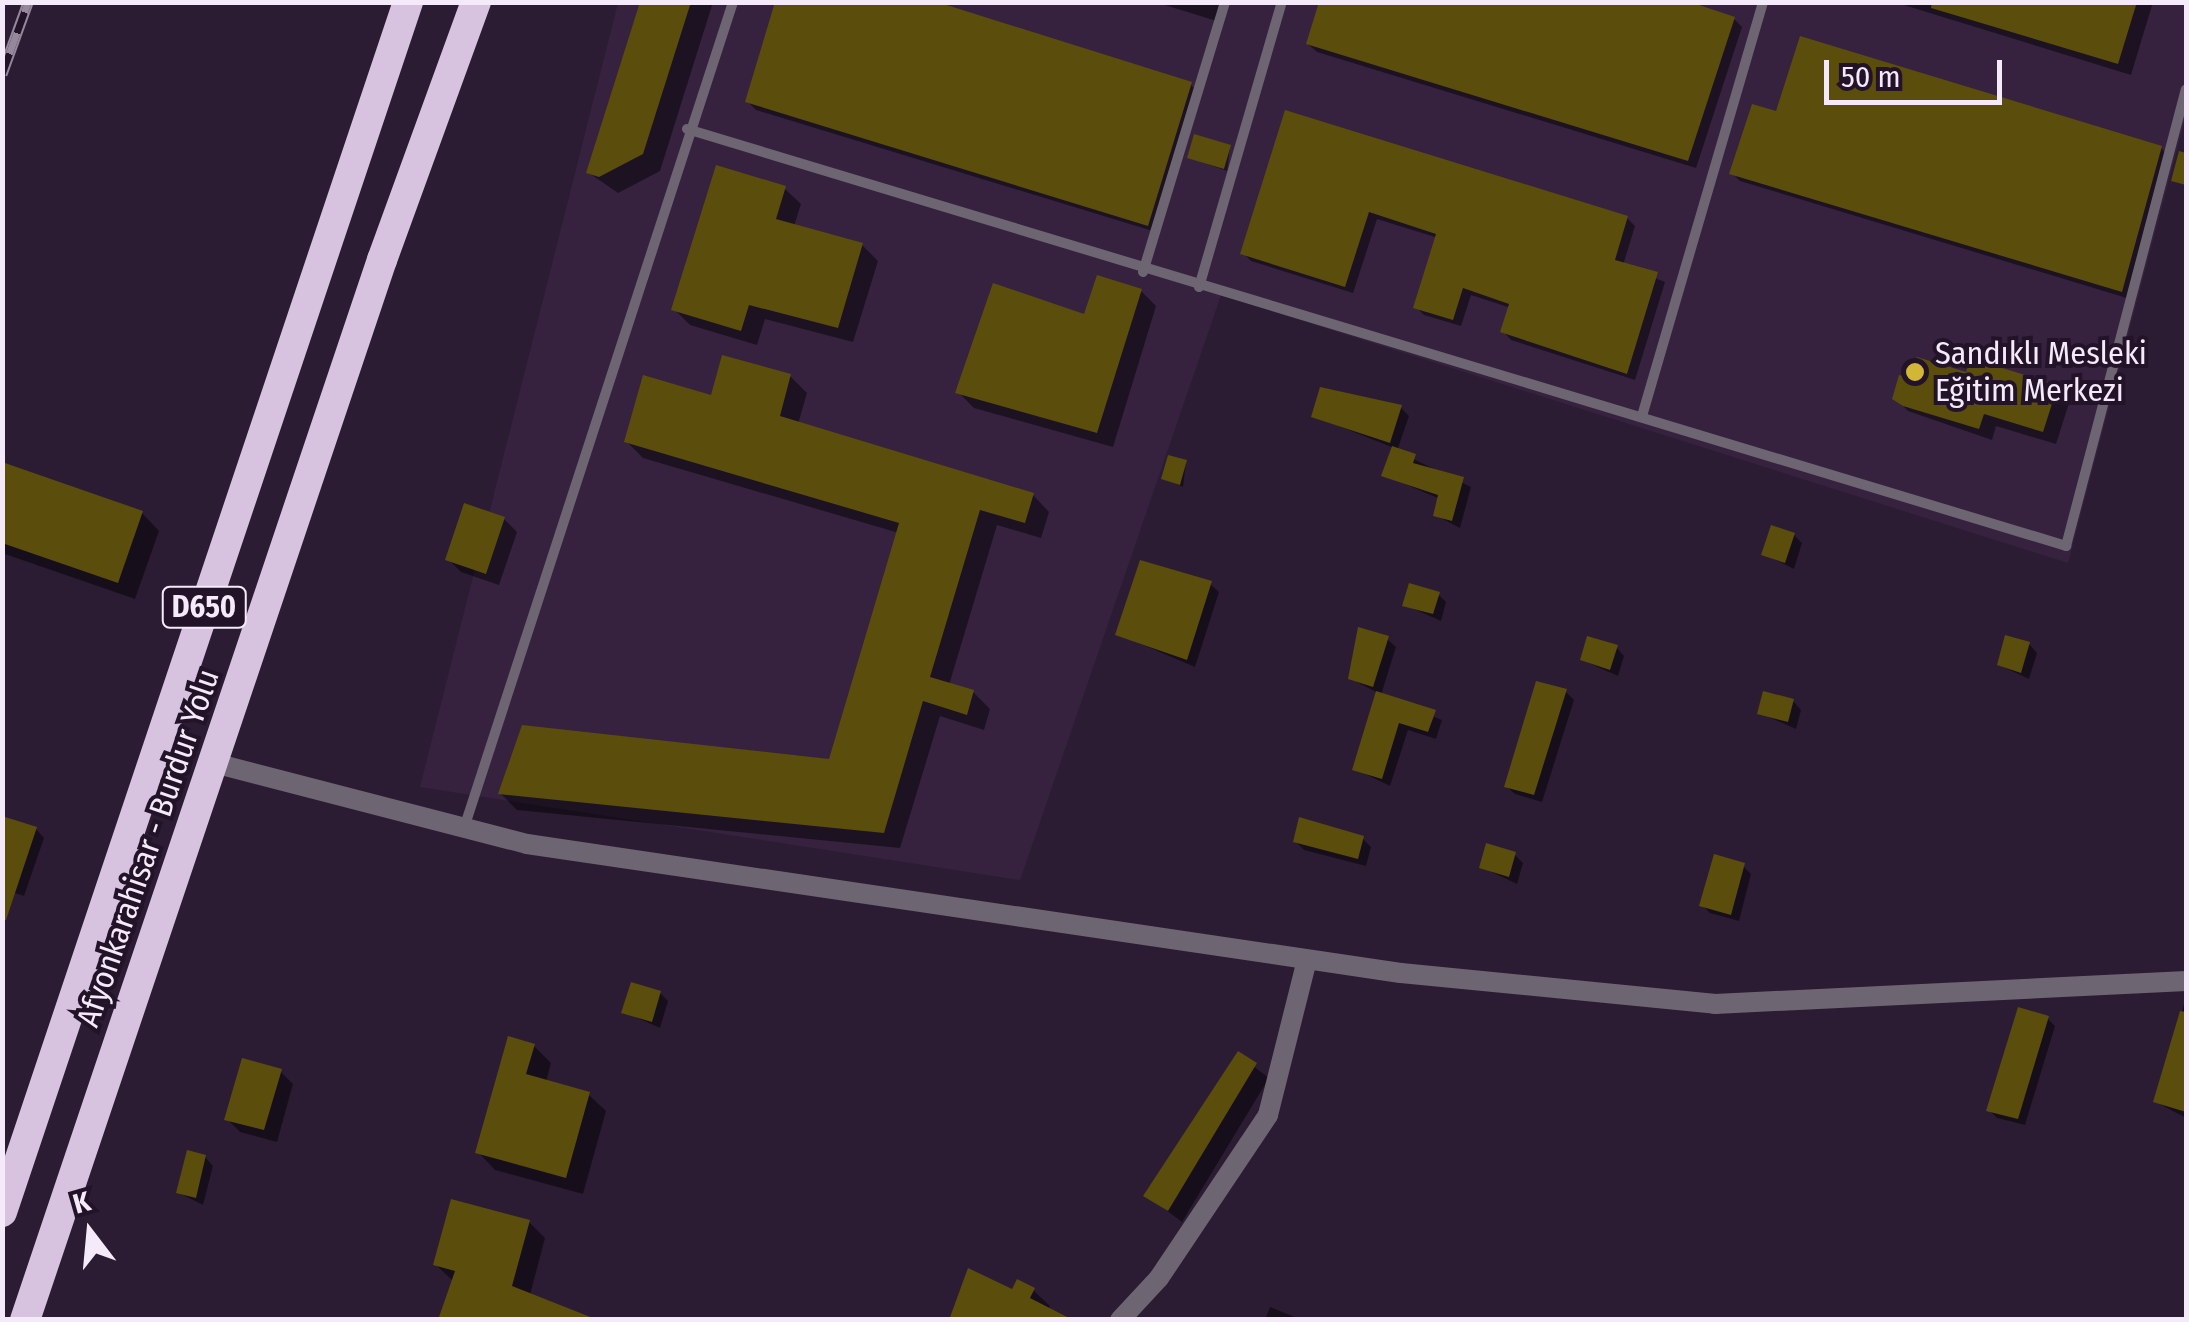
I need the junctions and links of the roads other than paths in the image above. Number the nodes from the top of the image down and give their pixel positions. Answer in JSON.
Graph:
{"nodes":[{"id":1,"x":408,"y":2,"type":"edge"},
{"id":2,"x":476,"y":2,"type":"edge"},
{"id":3,"x":733,"y":2,"type":"edge"},
{"id":4,"x":1225,"y":2,"type":"edge"},
{"id":5,"x":1282,"y":2,"type":"edge"},
{"id":6,"x":1764,"y":2,"type":"edge"},
{"id":7,"x":2186,"y":90,"type":"edge"},
{"id":8,"x":687,"y":129,"type":"junction"},
{"id":9,"x":1143,"y":272,"type":"junction"},
{"id":10,"x":1199,"y":287,"type":"junction"},
{"id":11,"x":1642,"y":416,"type":"junction"},
{"id":12,"x":214,"y":763,"type":"junction"},
{"id":13,"x":465,"y":825,"type":"junction"},
{"id":14,"x":1307,"y":960,"type":"junction"},
{"id":15,"x":2186,"y":981,"type":"edge"},
{"id":16,"x":2,"y":1212,"type":"edge"},
{"id":17,"x":26,"y":1320,"type":"edge"},
{"id":18,"x":1120,"y":1320,"type":"edge"}],
"edges":[{"from":1,"to":16,"type":"highway","name":"Afyonkarahisar - Burdur Yolu","number":"D650"},
{"from":2,"to":12,"type":"highway","name":"Afyonkarahisar - Burdur Yolu","number":"D650"},
{"from":3,"to":8,"type":"lane"},
{"from":4,"to":9,"type":"lane"},
{"from":5,"to":10,"type":"lane"},
{"from":6,"to":11,"type":"lane"},
{"from":7,"to":11,"type":"lane"},
{"from":8,"to":9,"type":"lane"},
{"from":8,"to":13,"type":"lane"},
{"from":9,"to":10,"type":"lane"},
{"from":10,"to":11,"type":"lane"},
{"from":12,"to":13,"type":"street"},
{"from":12,"to":17,"type":"highway","name":"Afyonkarahisar - Burdur Yolu","number":"D650"},
{"from":13,"to":14,"type":"street"},
{"from":14,"to":15,"type":"street"},
{"from":14,"to":18,"type":"street"}]}
